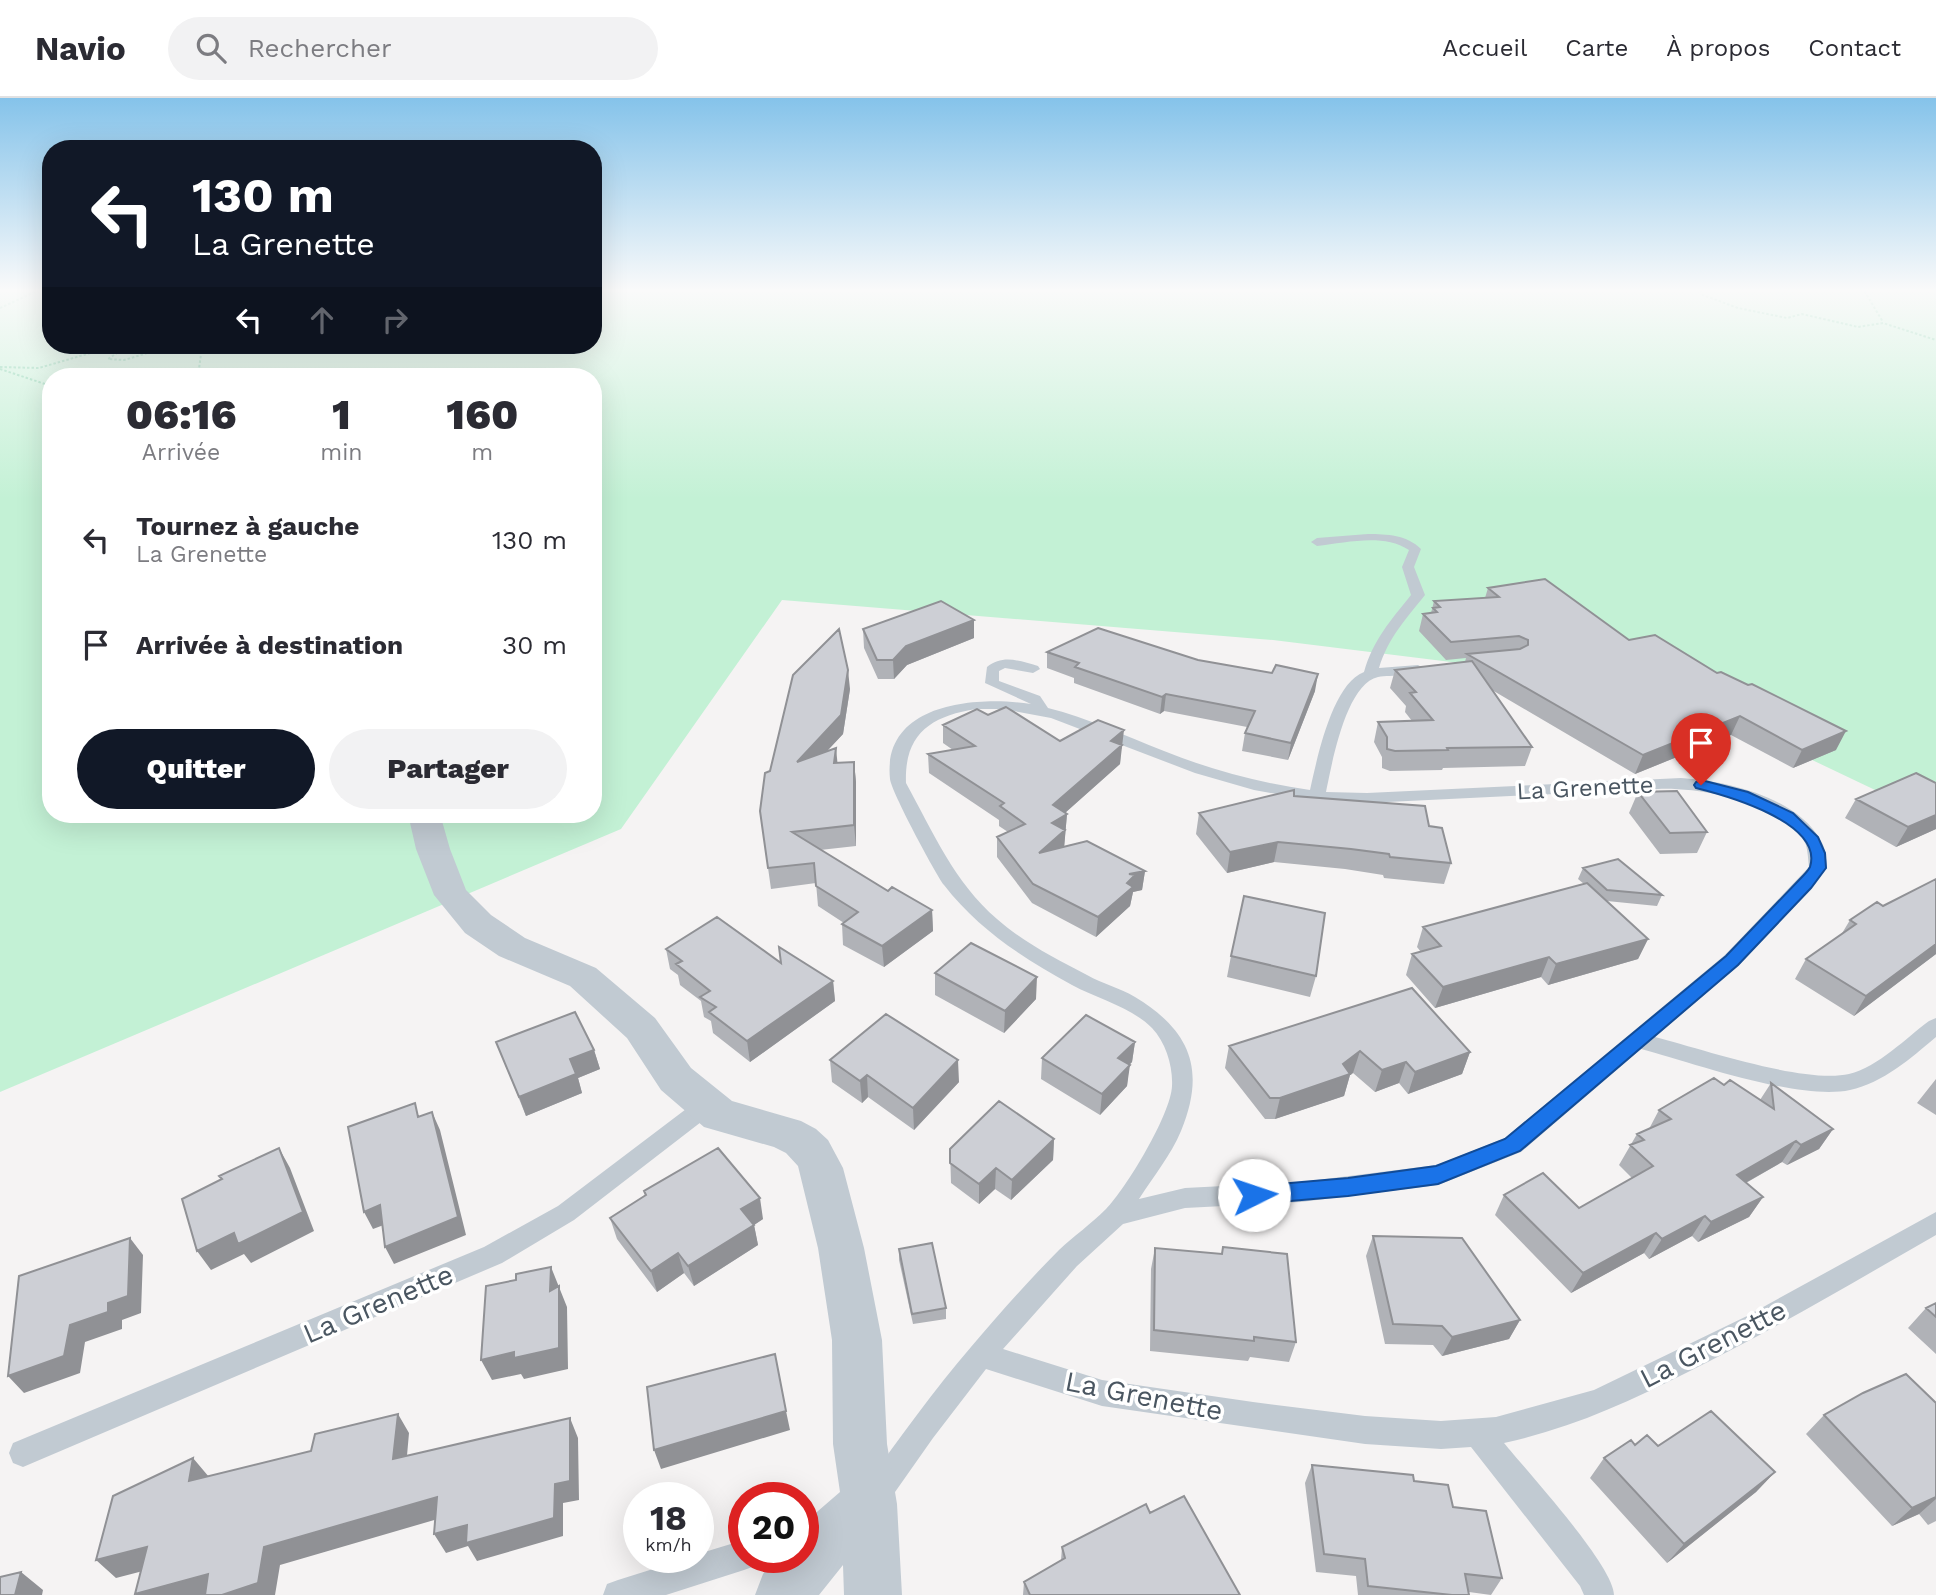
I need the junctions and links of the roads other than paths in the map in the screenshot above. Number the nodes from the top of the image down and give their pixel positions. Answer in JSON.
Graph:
{"nodes":[{"id":1,"x":1317,"y":542,"type":"dead end"},
{"id":2,"x":1435,"y":667,"type":"edge"},
{"id":3,"x":1033,"y":670,"type":"dead end"},
{"id":4,"x":1370,"y":674,"type":"junction"},
{"id":5,"x":1040,"y":711,"type":"junction"},
{"id":6,"x":1317,"y":796,"type":"junction"},
{"id":7,"x":426,"y":823,"type":"edge"},
{"id":8,"x":1936,"y":1026,"type":"edge"},
{"id":9,"x":1639,"y":1040,"type":"junction"},
{"id":10,"x":706,"y":1106,"type":"junction"},
{"id":11,"x":1116,"y":1215,"type":"junction"},
{"id":12,"x":1936,"y":1223,"type":"edge"},
{"id":13,"x":981,"y":1355,"type":"junction"},
{"id":14,"x":1477,"y":1432,"type":"junction"},
{"id":15,"x":23,"y":1454,"type":"dead end"},
{"id":16,"x":869,"y":1504,"type":"junction"},
{"id":17,"x":819,"y":1521,"type":"edge"},
{"id":18,"x":728,"y":1560,"type":"edge"},
{"id":19,"x":618,"y":1595,"type":"edge"},
{"id":20,"x":784,"y":1595,"type":"edge"},
{"id":21,"x":873,"y":1595,"type":"edge"},
{"id":22,"x":1599,"y":1595,"type":"edge"}],
"edges":[{"from":1,"to":4,"type":"lane"},
{"from":2,"to":4,"type":"lane"},
{"from":3,"to":5,"type":"lane","name":"La Grenette"},
{"from":4,"to":6,"type":"lane"},
{"from":5,"to":6,"type":"lane","name":"La Grenette"},
{"from":5,"to":11,"type":"lane","name":"La Grenette"},
{"from":6,"to":9,"type":"lane","name":"La Grenette"},
{"from":7,"to":10,"type":"street"},
{"from":8,"to":9,"type":"lane"},
{"from":9,"to":11,"type":"lane","name":"La Grenette"},
{"from":10,"to":15,"type":"lane","name":"La Grenette"},
{"from":10,"to":16,"type":"street"},
{"from":11,"to":13,"type":"lane","name":"La Grenette"},
{"from":12,"to":14,"type":"lane","name":"La Grenette"},
{"from":13,"to":14,"type":"lane","name":"La Grenette"},
{"from":13,"to":16,"type":"lane","name":"La Grenette"},
{"from":14,"to":22,"type":"lane"},
{"from":16,"to":17,"type":"lane"},
{"from":16,"to":20,"type":"street","name":"La Grenette"},
{"from":16,"to":21,"type":"street"},
{"from":18,"to":19,"type":"lane"}]}
